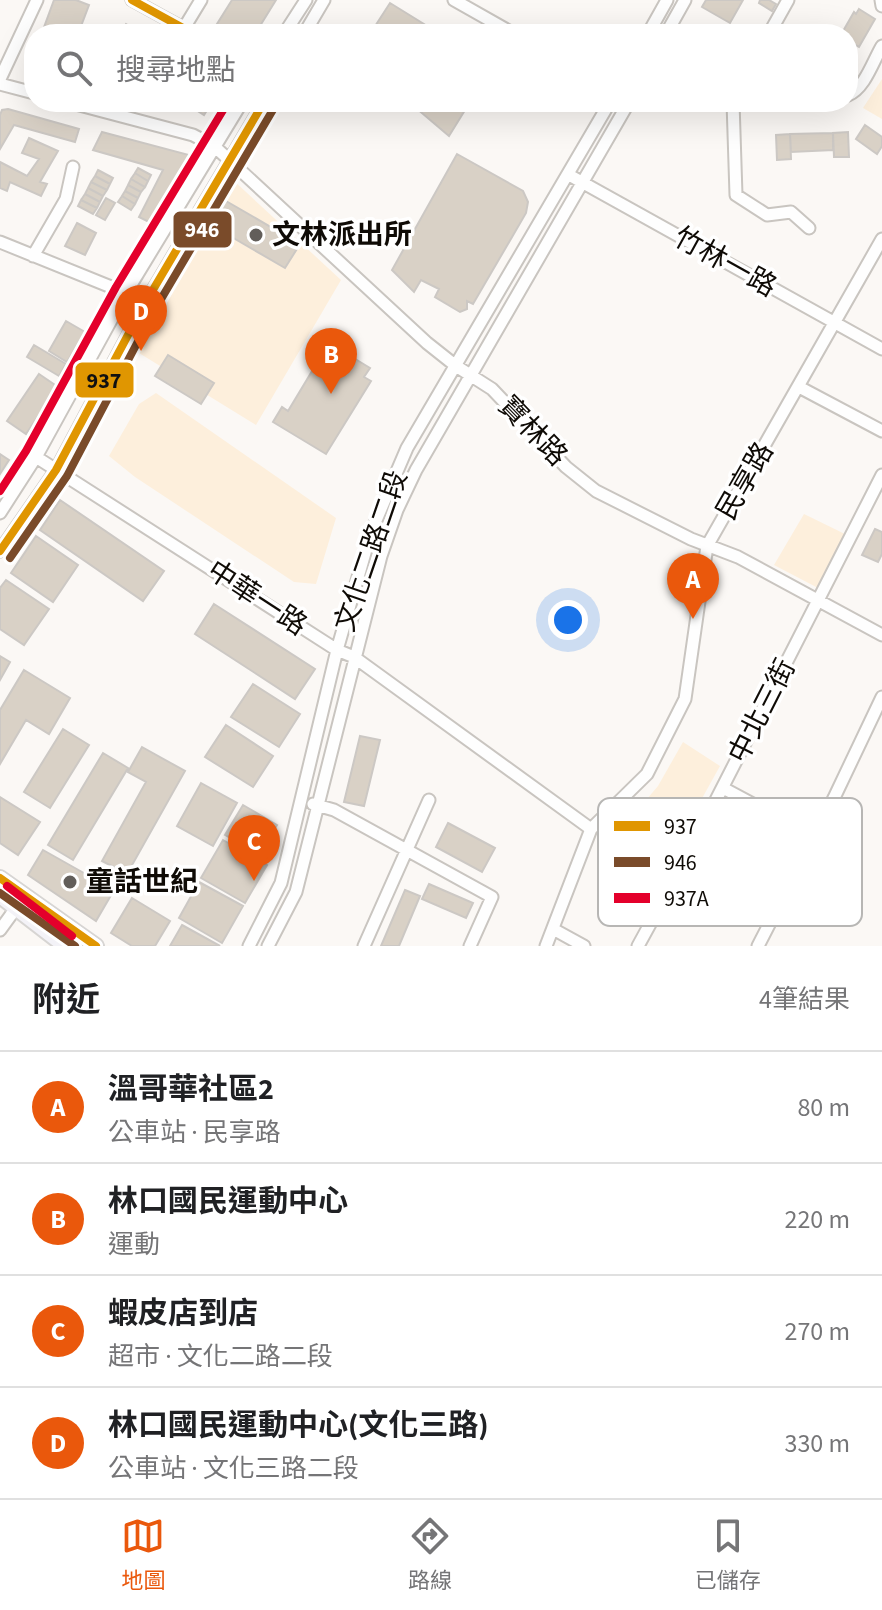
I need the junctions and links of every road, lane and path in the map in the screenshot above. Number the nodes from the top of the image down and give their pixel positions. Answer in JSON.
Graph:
{"nodes":[{"id":1,"x":37,"y":0,"type":"edge"},
{"id":2,"x":132,"y":0,"type":"edge"},
{"id":3,"x":201,"y":0,"type":"edge"},
{"id":4,"x":306,"y":0,"type":"edge"},
{"id":5,"x":324,"y":0,"type":"edge"},
{"id":6,"x":454,"y":0,"type":"edge"},
{"id":7,"x":667,"y":0,"type":"edge"},
{"id":8,"x":685,"y":0,"type":"edge"},
{"id":9,"x":788,"y":0,"type":"edge"},
{"id":10,"x":26,"y":24,"type":"edge"},
{"id":11,"x":176,"y":24,"type":"edge"},
{"id":12,"x":192,"y":24,"type":"edge"},
{"id":13,"x":290,"y":24,"type":"edge"},
{"id":14,"x":310,"y":24,"type":"edge"},
{"id":15,"x":496,"y":24,"type":"edge"},
{"id":16,"x":654,"y":24,"type":"edge"},
{"id":17,"x":672,"y":24,"type":"edge"},
{"id":18,"x":775,"y":24,"type":"edge"},
{"id":19,"x":24,"y":28,"type":"edge"},
{"id":20,"x":882,"y":46,"type":"edge"},
{"id":21,"x":0,"y":81,"type":"edge"},
{"id":22,"x":858,"y":87,"type":"edge"},
{"id":23,"x":24,"y":89,"type":"edge"},
{"id":24,"x":106,"y":112,"type":"edge"},
{"id":25,"x":236,"y":112,"type":"edge"},
{"id":26,"x":258,"y":112,"type":"edge"},
{"id":27,"x":604,"y":112,"type":"edge"},
{"id":28,"x":623,"y":112,"type":"edge"},
{"id":29,"x":733,"y":112,"type":"edge"},
{"id":30,"x":214,"y":146,"type":"junction"},
{"id":31,"x":229,"y":161,"type":"junction"},
{"id":32,"x":73,"y":167,"type":"dead end"},
{"id":33,"x":569,"y":175,"type":"junction"},
{"id":34,"x":584,"y":183,"type":"junction"},
{"id":35,"x":809,"y":228,"type":"dead end"},
{"id":36,"x":882,"y":239,"type":"edge"},
{"id":37,"x":0,"y":242,"type":"edge"},
{"id":38,"x":33,"y":256,"type":"junction"},
{"id":39,"x":126,"y":293,"type":"junction"},
{"id":40,"x":144,"y":305,"type":"junction"},
{"id":41,"x":834,"y":323,"type":"junction"},
{"id":42,"x":882,"y":349,"type":"edge"},
{"id":43,"x":456,"y":366,"type":"junction"},
{"id":44,"x":470,"y":376,"type":"junction"},
{"id":45,"x":799,"y":387,"type":"junction"},
{"id":46,"x":882,"y":431,"type":"edge"},
{"id":47,"x":36,"y":457,"type":"junction"},
{"id":48,"x":56,"y":470,"type":"junction"},
{"id":49,"x":882,"y":475,"type":"edge"},
{"id":50,"x":0,"y":513,"type":"edge"},
{"id":51,"x":707,"y":546,"type":"junction"},
{"id":52,"x":0,"y":551,"type":"edge"},
{"id":53,"x":818,"y":601,"type":"junction"},
{"id":54,"x":882,"y":635,"type":"edge"},
{"id":55,"x":337,"y":650,"type":"junction"},
{"id":56,"x":354,"y":657,"type":"junction"},
{"id":57,"x":882,"y":697,"type":"edge"},
{"id":58,"x":723,"y":788,"type":"junction"},
{"id":59,"x":623,"y":798,"type":"edge"},
{"id":60,"x":718,"y":798,"type":"edge"},
{"id":61,"x":742,"y":798,"type":"edge"},
{"id":62,"x":833,"y":798,"type":"edge"},
{"id":63,"x":429,"y":800,"type":"dead end"},
{"id":64,"x":302,"y":802,"type":"junction"},
{"id":65,"x":318,"y":805,"type":"junction"},
{"id":66,"x":598,"y":822,"type":"edge"},
{"id":67,"x":591,"y":829,"type":"junction"},
{"id":68,"x":406,"y":849,"type":"junction"},
{"id":69,"x":0,"y":878,"type":"edge"},
{"id":70,"x":0,"y":896,"type":"edge"},
{"id":71,"x":16,"y":908,"type":"junction"},
{"id":72,"x":649,"y":926,"type":"edge"},
{"id":73,"x":768,"y":926,"type":"edge"},
{"id":74,"x":553,"y":929,"type":"junction"},
{"id":75,"x":0,"y":930,"type":"edge"},
{"id":76,"x":65,"y":946,"type":"edge"},
{"id":77,"x":96,"y":946,"type":"edge"},
{"id":78,"x":249,"y":946,"type":"edge"},
{"id":79,"x":268,"y":946,"type":"edge"},
{"id":80,"x":364,"y":946,"type":"edge"},
{"id":81,"x":470,"y":946,"type":"edge"},
{"id":82,"x":546,"y":946,"type":"edge"},
{"id":83,"x":584,"y":946,"type":"edge"},
{"id":84,"x":638,"y":946,"type":"edge"},
{"id":85,"x":758,"y":946,"type":"edge"}],
"edges":[{"from":1,"to":10,"type":"street"},
{"from":2,"to":11,"type":"street"},
{"from":3,"to":12,"type":"street"},
{"from":4,"to":13,"type":"street"},
{"from":5,"to":14,"type":"street"},
{"from":6,"to":15,"type":"street"},
{"from":7,"to":16,"type":"street"},
{"from":8,"to":17,"type":"street"},
{"from":9,"to":18,"type":"street"},
{"from":19,"to":21,"type":"street"},
{"from":20,"to":22,"type":"street"},
{"from":21,"to":23,"type":"street"},
{"from":24,"to":30,"type":"street"},
{"from":25,"to":30,"type":"street"},
{"from":26,"to":31,"type":"street"},
{"from":27,"to":33,"type":"street","name":"文化二路二段"},
{"from":28,"to":34,"type":"street","name":"文化二路二段"},
{"from":29,"to":35,"type":"street"},
{"from":30,"to":31,"type":"street","name":"寶林路"},
{"from":30,"to":39,"type":"street"},
{"from":31,"to":40,"type":"street"},
{"from":31,"to":43,"type":"street","name":"寶林路"},
{"from":32,"to":38,"type":"street"},
{"from":33,"to":34,"type":"street","name":"竹林一路"},
{"from":33,"to":43,"type":"street","name":"文化二路二段"},
{"from":34,"to":41,"type":"street","name":"竹林一路"},
{"from":34,"to":44,"type":"street","name":"文化二路二段"},
{"from":36,"to":41,"type":"street","name":"民享路"},
{"from":37,"to":38,"type":"street"},
{"from":38,"to":39,"type":"street"},
{"from":39,"to":40,"type":"street"},
{"from":39,"to":47,"type":"street"},
{"from":40,"to":48,"type":"street"},
{"from":41,"to":42,"type":"street","name":"竹林一路"},
{"from":41,"to":45,"type":"street","name":"民享路"},
{"from":43,"to":44,"type":"street","name":"寶林路"},
{"from":43,"to":55,"type":"street","name":"文化二路二段"},
{"from":44,"to":51,"type":"street","name":"寶林路"},
{"from":44,"to":56,"type":"street","name":"文化二路二段"},
{"from":45,"to":46,"type":"street"},
{"from":45,"to":51,"type":"street","name":"民享路"},
{"from":47,"to":48,"type":"street","name":"中華一路"},
{"from":47,"to":50,"type":"street"},
{"from":48,"to":52,"type":"street"},
{"from":48,"to":55,"type":"street","name":"中華一路"},
{"from":49,"to":53,"type":"street","name":"中北三街"},
{"from":51,"to":53,"type":"street","name":"寶林路"},
{"from":51,"to":59,"type":"street","name":"民享路"},
{"from":53,"to":54,"type":"street","name":"寶林路"},
{"from":53,"to":58,"type":"street","name":"中北三街"},
{"from":55,"to":56,"type":"street","name":"中華一路"},
{"from":55,"to":64,"type":"street","name":"文化二路二段"},
{"from":56,"to":65,"type":"street","name":"文化二路二段"},
{"from":56,"to":67,"type":"street","name":"中華一路"},
{"from":57,"to":62,"type":"street"},
{"from":58,"to":60,"type":"street","name":"中北三街"},
{"from":58,"to":61,"type":"street"},
{"from":63,"to":68,"type":"street"},
{"from":64,"to":65,"type":"street"},
{"from":64,"to":78,"type":"street","name":"文化二路二段"},
{"from":65,"to":68,"type":"street"},
{"from":65,"to":79,"type":"street","name":"文化二路二段"},
{"from":66,"to":67,"type":"street","name":"民享路"},
{"from":67,"to":74,"type":"street","name":"民享路"},
{"from":68,"to":80,"type":"street"},
{"from":68,"to":81,"type":"street"},
{"from":69,"to":77,"type":"main road"},
{"from":70,"to":71,"type":"main road"},
{"from":71,"to":75,"type":"street"},
{"from":71,"to":76,"type":"main road"},
{"from":72,"to":84,"type":"street","name":"中北三街"},
{"from":73,"to":85,"type":"street"},
{"from":74,"to":82,"type":"street","name":"民享路"},
{"from":74,"to":83,"type":"street"}]}
